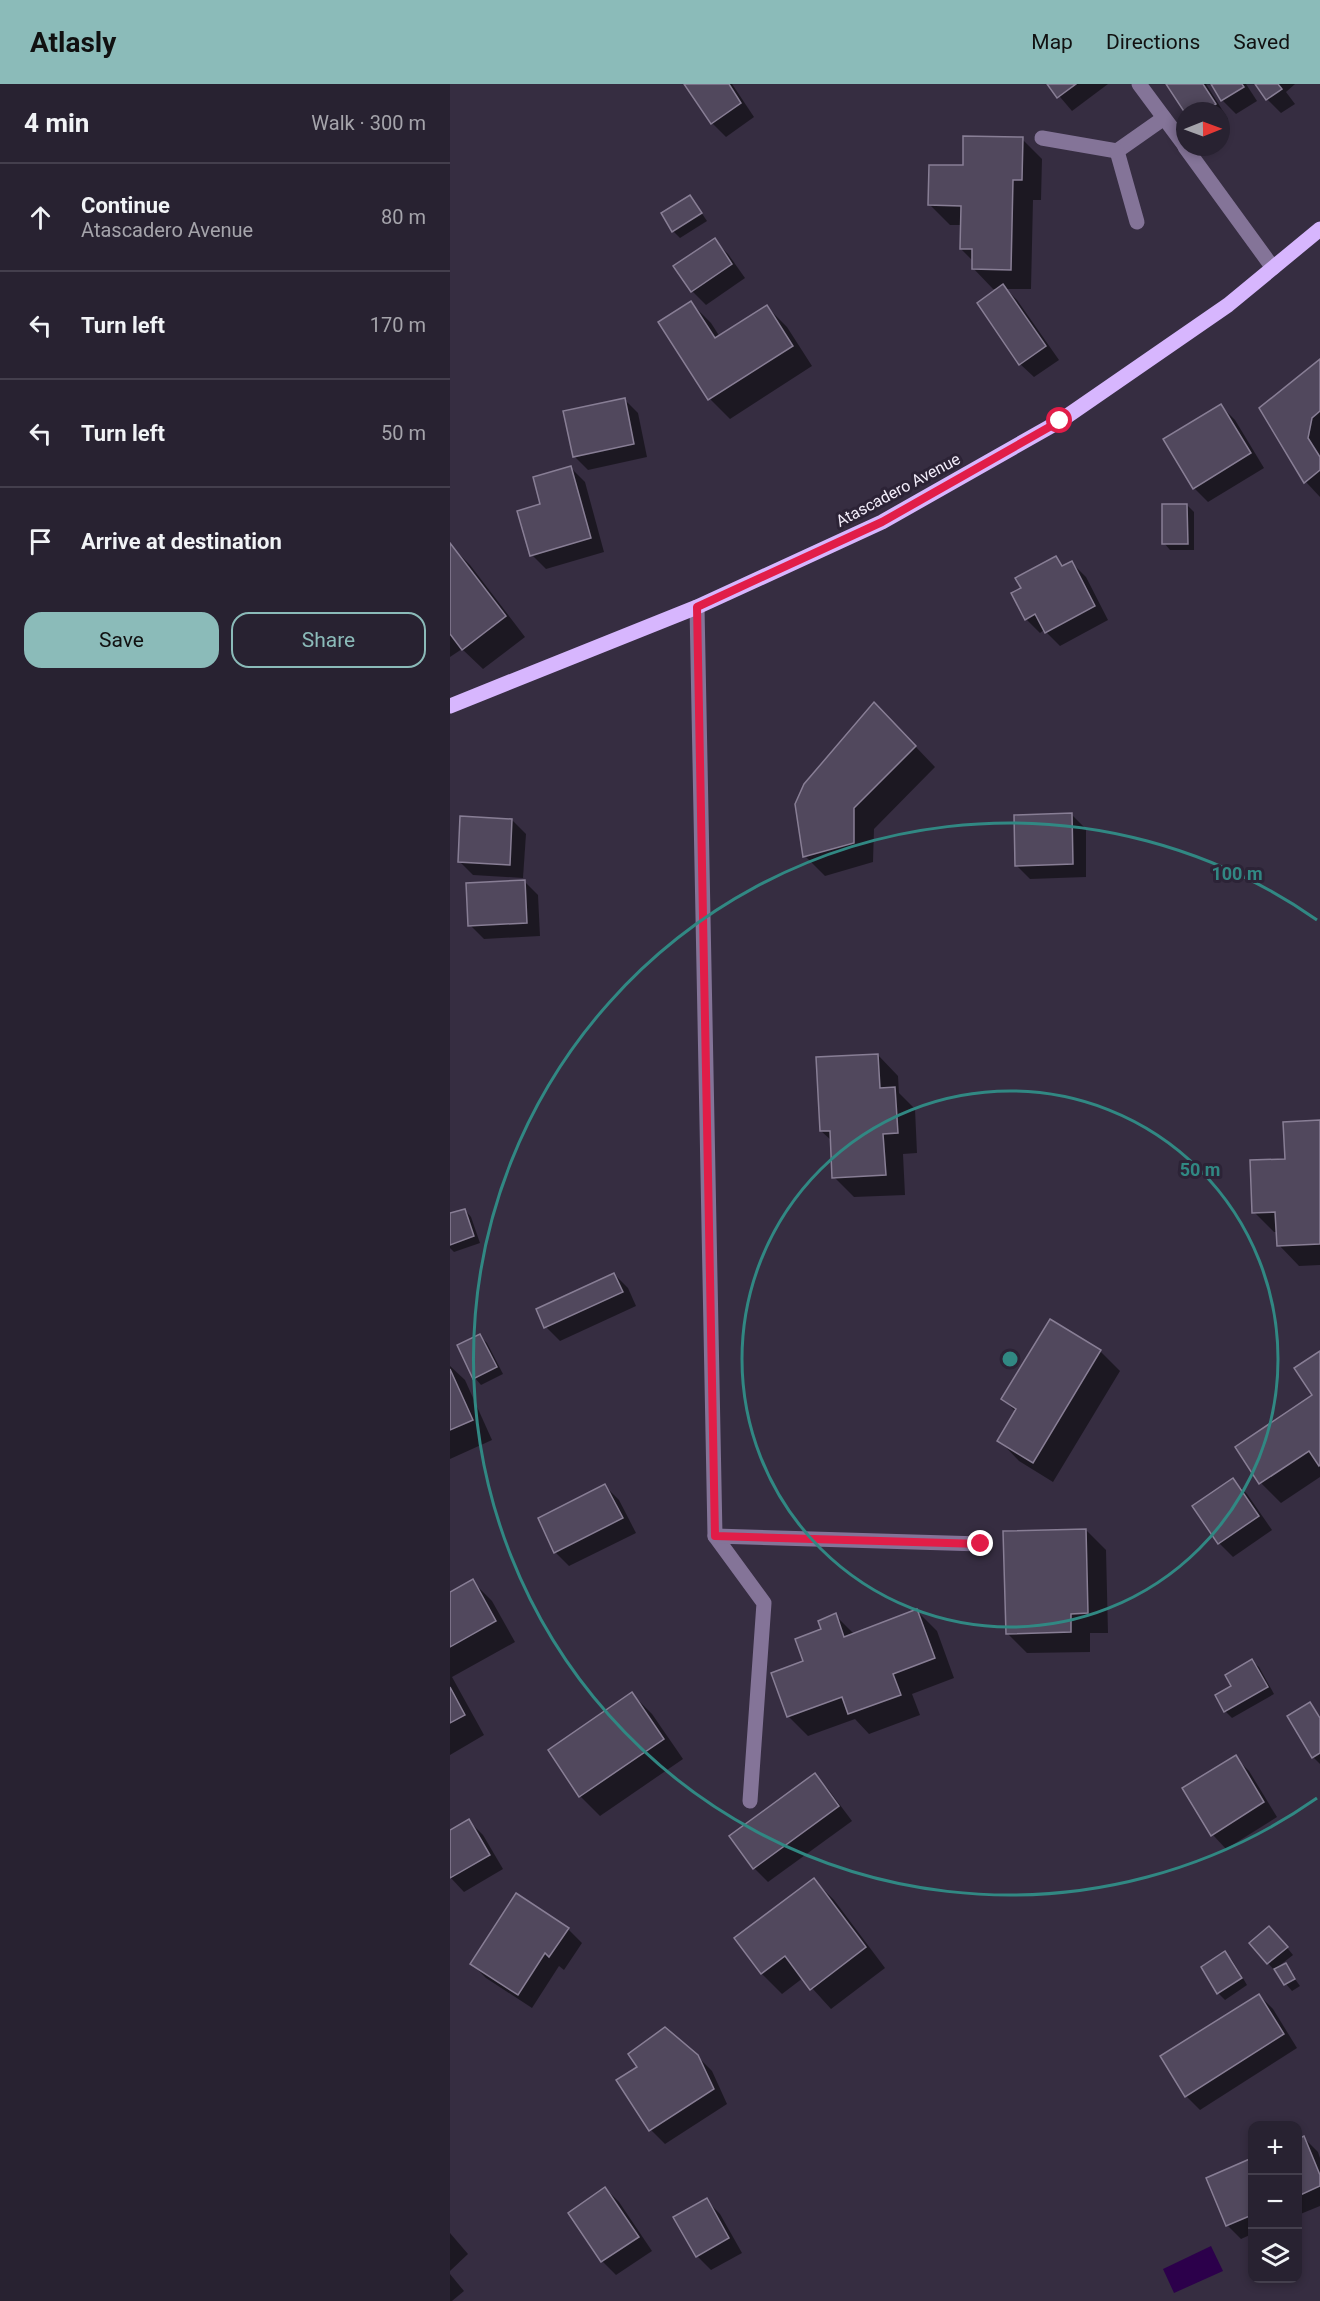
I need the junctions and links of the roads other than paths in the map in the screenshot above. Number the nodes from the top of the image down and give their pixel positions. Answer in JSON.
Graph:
{"nodes":[{"id":1,"x":1139,"y":84,"type":"edge"},
{"id":2,"x":1164,"y":118,"type":"junction"},
{"id":3,"x":1176,"y":135,"type":"edge"},
{"id":4,"x":1042,"y":138,"type":"dead end"},
{"id":5,"x":1117,"y":151,"type":"junction"},
{"id":6,"x":1192,"y":156,"type":"edge"},
{"id":7,"x":1137,"y":222,"type":"dead end"},
{"id":8,"x":1320,"y":229,"type":"edge"},
{"id":9,"x":1273,"y":268,"type":"junction"},
{"id":10,"x":697,"y":607,"type":"junction"},
{"id":11,"x":450,"y":706,"type":"edge"},
{"id":12,"x":715,"y":1536,"type":"junction"},
{"id":13,"x":981,"y":1544,"type":"dead end"},
{"id":14,"x":750,"y":1801,"type":"dead end"}],
"edges":[{"from":1,"to":2,"type":"street"},
{"from":2,"to":3,"type":"street"},
{"from":2,"to":5,"type":"street"},
{"from":4,"to":5,"type":"street"},
{"from":5,"to":7,"type":"street"},
{"from":6,"to":9,"type":"street"},
{"from":8,"to":9,"type":"main road","name":"Atascadero Avenue"},
{"from":9,"to":10,"type":"main road","name":"Atascadero Avenue"},
{"from":10,"to":11,"type":"main road","name":"Atascadero Avenue"},
{"from":10,"to":12,"type":"street"},
{"from":12,"to":13,"type":"street"},
{"from":12,"to":14,"type":"street"}]}
